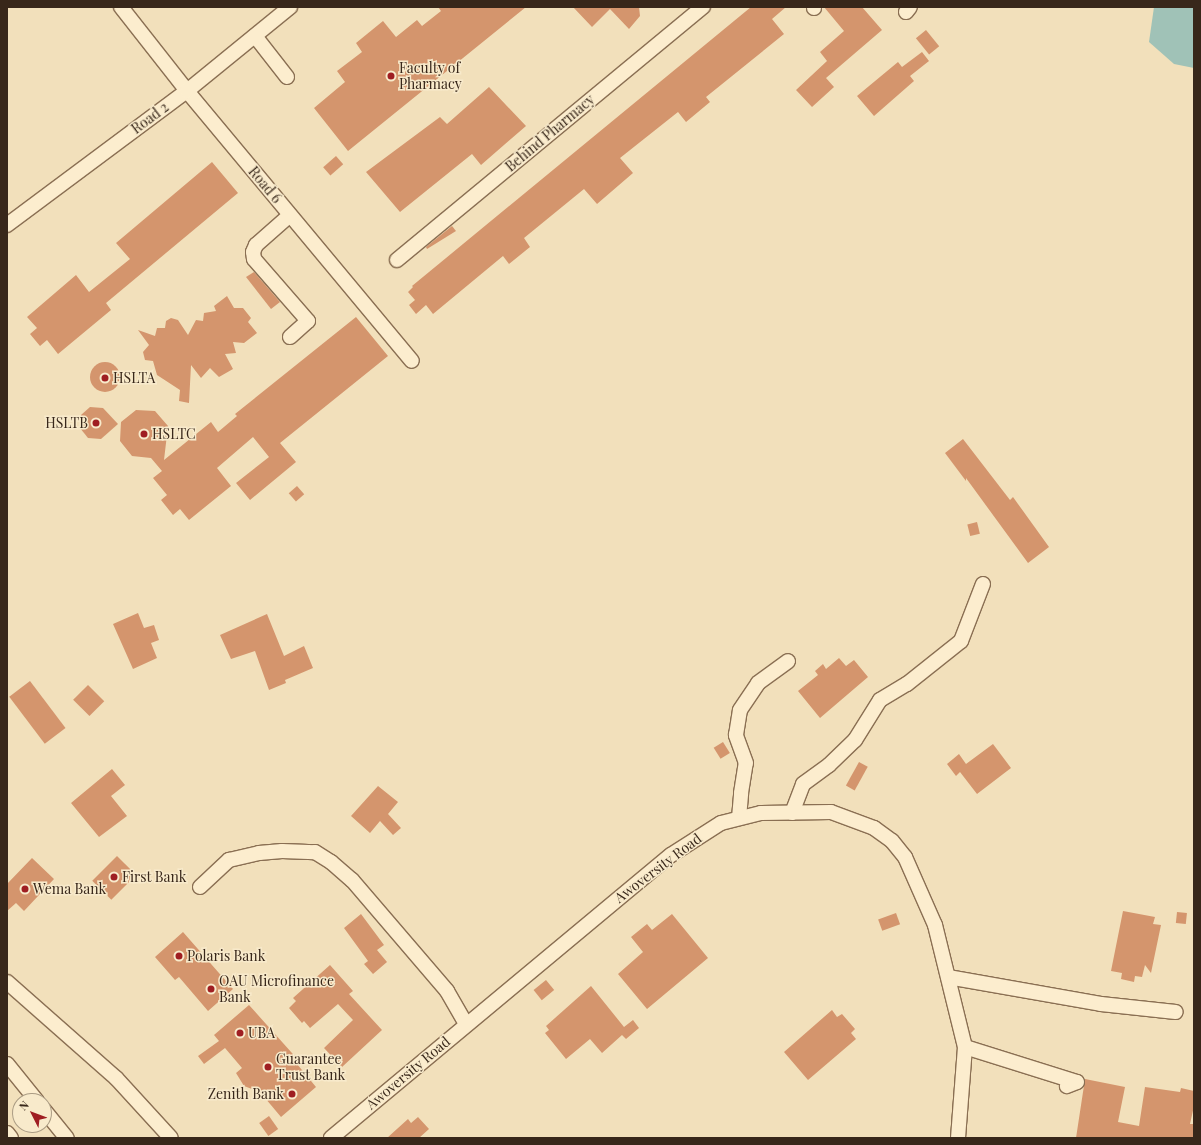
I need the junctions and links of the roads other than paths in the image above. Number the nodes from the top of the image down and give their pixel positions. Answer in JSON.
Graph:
{"nodes":[{"id":1,"x":121,"y":7,"type":"edge"},
{"id":2,"x":290,"y":7,"type":"edge"},
{"id":3,"x":703,"y":7,"type":"edge"},
{"id":4,"x":255,"y":36,"type":"junction"},
{"id":5,"x":287,"y":77,"type":"dead end"},
{"id":6,"x":187,"y":91,"type":"junction"},
{"id":7,"x":290,"y":215,"type":"junction"},
{"id":8,"x":7,"y":225,"type":"edge"},
{"id":9,"x":397,"y":260,"type":"dead end"},
{"id":10,"x":290,"y":337,"type":"dead end"},
{"id":11,"x":412,"y":361,"type":"dead end"},
{"id":12,"x":983,"y":584,"type":"dead end"},
{"id":13,"x":788,"y":661,"type":"dead end"},
{"id":14,"x":792,"y":813,"type":"junction"},
{"id":15,"x":739,"y":818,"type":"junction"},
{"id":16,"x":200,"y":887,"type":"dead end"},
{"id":17,"x":948,"y":977,"type":"junction"},
{"id":18,"x":7,"y":982,"type":"edge"},
{"id":19,"x":1176,"y":1012,"type":"dead end"},
{"id":20,"x":466,"y":1024,"type":"junction"},
{"id":21,"x":965,"y":1047,"type":"junction"},
{"id":22,"x":7,"y":1064,"type":"edge"},
{"id":23,"x":1067,"y":1086,"type":"dead end"},
{"id":24,"x":31,"y":1093,"type":"edge"},
{"id":25,"x":52,"y":1120,"type":"edge"},
{"id":26,"x":7,"y":1133,"type":"edge"},
{"id":27,"x":11,"y":1138,"type":"edge"},
{"id":28,"x":67,"y":1138,"type":"edge"},
{"id":29,"x":171,"y":1138,"type":"edge"},
{"id":30,"x":331,"y":1138,"type":"edge"},
{"id":31,"x":958,"y":1138,"type":"edge"}],
"edges":[{"from":1,"to":6,"type":"street","name":"Road 6"},
{"from":2,"to":4,"type":"street","name":"Road 2"},
{"from":3,"to":9,"type":"street","name":"Behind Pharmacy"},
{"from":4,"to":5,"type":"street"},
{"from":4,"to":6,"type":"street","name":"Road 2"},
{"from":6,"to":7,"type":"street","name":"Road 6"},
{"from":6,"to":8,"type":"street","name":"Road 2"},
{"from":7,"to":10,"type":"street"},
{"from":7,"to":11,"type":"street","name":"Road 6"},
{"from":12,"to":14,"type":"street"},
{"from":13,"to":15,"type":"street"},
{"from":14,"to":15,"type":"street","name":"Awoversity Road"},
{"from":14,"to":17,"type":"street","name":"Awoversity Road"},
{"from":15,"to":20,"type":"street","name":"Awoversity Road"},
{"from":16,"to":20,"type":"street"},
{"from":17,"to":19,"type":"street"},
{"from":17,"to":21,"type":"street","name":"Awoversity Road"},
{"from":18,"to":29,"type":"street"},
{"from":20,"to":30,"type":"street","name":"Awoversity Road"},
{"from":21,"to":23,"type":"street"},
{"from":21,"to":31,"type":"street","name":"Awoversity Road"},
{"from":22,"to":24,"type":"street"},
{"from":25,"to":28,"type":"street"},
{"from":26,"to":27,"type":"street"}]}
